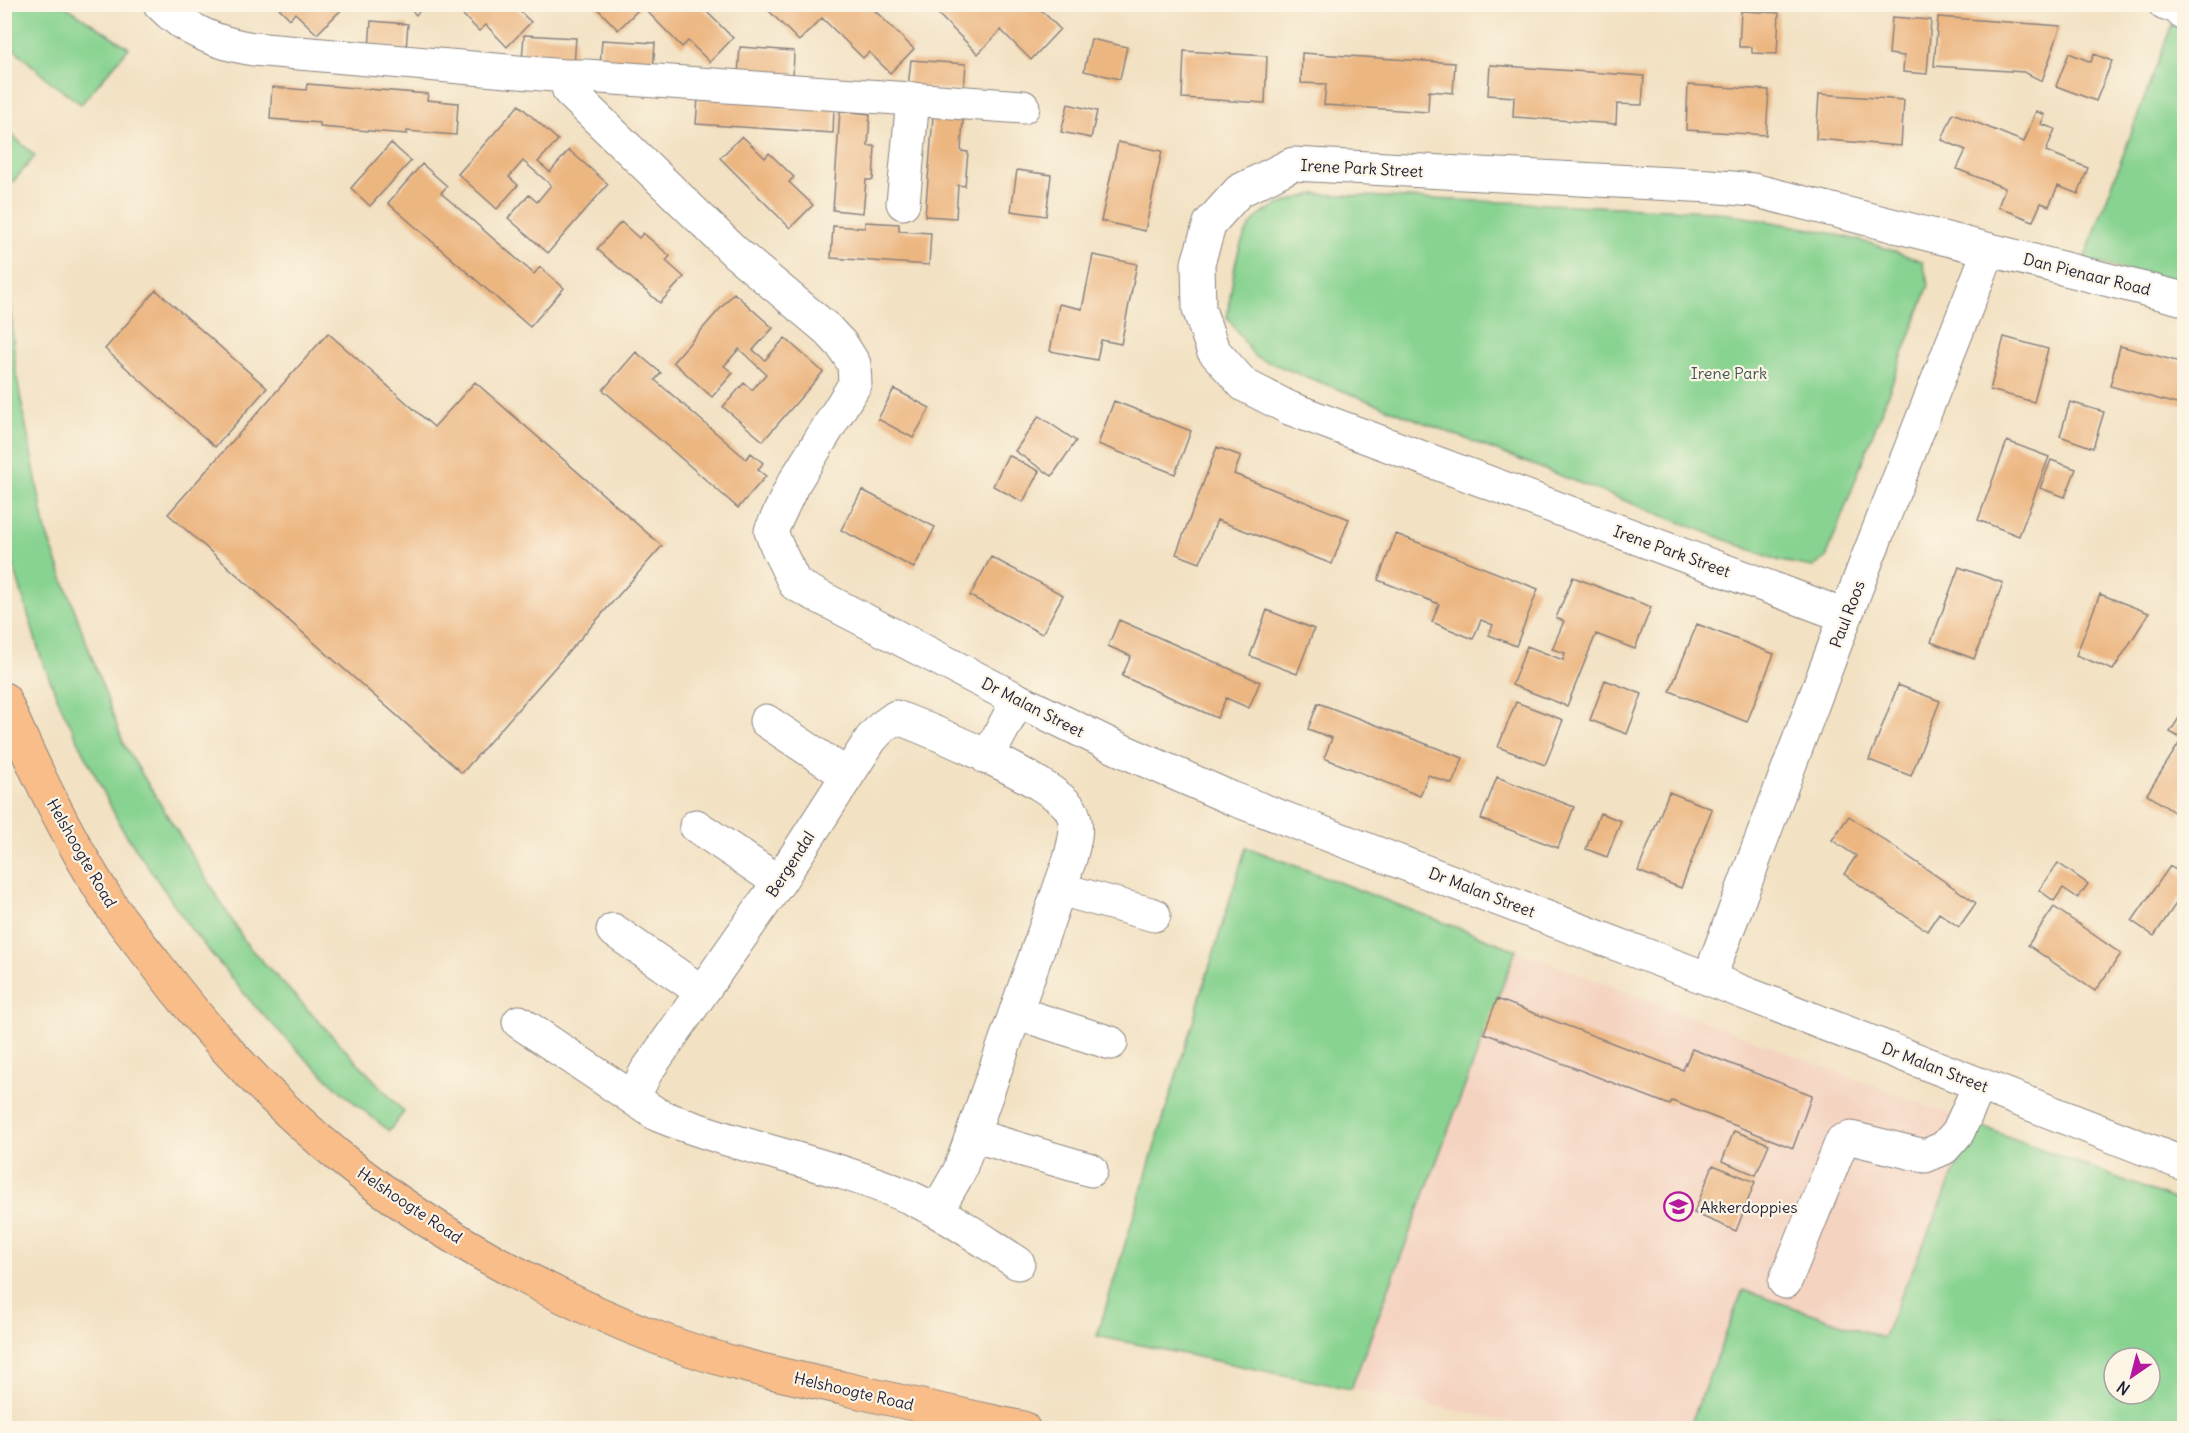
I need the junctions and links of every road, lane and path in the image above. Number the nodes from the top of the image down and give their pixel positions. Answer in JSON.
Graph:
{"nodes":[{"id":1,"x":160,"y":4,"type":"edge"},
{"id":2,"x":2165,"y":4,"type":"edge"},
{"id":3,"x":2184,"y":14,"type":"edge"},
{"id":4,"x":565,"y":76,"type":"junction"},
{"id":5,"x":913,"y":99,"type":"junction"},
{"id":6,"x":1023,"y":107,"type":"dead end"},
{"id":7,"x":903,"y":203,"type":"dead end"},
{"id":8,"x":1989,"y":250,"type":"junction"},
{"id":9,"x":2184,"y":299,"type":"edge"},
{"id":10,"x":1846,"y":616,"type":"junction"},
{"id":11,"x":4,"y":699,"type":"edge"},
{"id":12,"x":1018,"y":700,"type":"junction"},
{"id":13,"x":766,"y":721,"type":"dead end"},
{"id":14,"x":987,"y":758,"type":"junction"},
{"id":15,"x":847,"y":775,"type":"junction"},
{"id":16,"x":696,"y":826,"type":"dead end"},
{"id":17,"x":779,"y":882,"type":"junction"},
{"id":18,"x":1060,"y":889,"type":"junction"},
{"id":19,"x":1154,"y":915,"type":"dead end"},
{"id":20,"x":613,"y":930,"type":"dead end"},
{"id":21,"x":1708,"y":979,"type":"junction"},
{"id":22,"x":702,"y":992,"type":"junction"},
{"id":23,"x":1017,"y":1013,"type":"junction"},
{"id":24,"x":519,"y":1022,"type":"dead end"},
{"id":25,"x":1111,"y":1043,"type":"dead end"},
{"id":26,"x":1980,"y":1084,"type":"junction"},
{"id":27,"x":633,"y":1098,"type":"junction"},
{"id":28,"x":972,"y":1135,"type":"junction"},
{"id":29,"x":2184,"y":1164,"type":"edge"},
{"id":30,"x":1091,"y":1170,"type":"dead end"},
{"id":31,"x":937,"y":1210,"type":"junction"},
{"id":32,"x":1018,"y":1263,"type":"dead end"},
{"id":33,"x":1785,"y":1282,"type":"dead end"},
{"id":34,"x":1023,"y":1428,"type":"edge"}],
"edges":[{"from":1,"to":4,"type":"street"},
{"from":2,"to":3,"type":"street"},
{"from":4,"to":5,"type":"street"},
{"from":4,"to":12,"type":"street","name":"Dr Malan Street"},
{"from":5,"to":6,"type":"street"},
{"from":5,"to":7,"type":"street"},
{"from":8,"to":9,"type":"street","name":"Dan Pienaar Road"},
{"from":8,"to":10,"type":"street","name":"Paul Roos"},
{"from":8,"to":10,"type":"street","name":"Irene Park Street"},
{"from":10,"to":21,"type":"street","name":"Paul Roos"},
{"from":11,"to":34,"type":"main road","name":"Helshoogte Road"},
{"from":12,"to":14,"type":"street"},
{"from":12,"to":21,"type":"street","name":"Dr Malan Street"},
{"from":13,"to":15,"type":"street"},
{"from":14,"to":15,"type":"street","name":"Bergendal"},
{"from":14,"to":18,"type":"street","name":"Bergendal"},
{"from":15,"to":17,"type":"street","name":"Bergendal"},
{"from":16,"to":17,"type":"street"},
{"from":17,"to":22,"type":"street","name":"Bergendal"},
{"from":18,"to":19,"type":"street"},
{"from":18,"to":23,"type":"street","name":"Bergendal"},
{"from":20,"to":22,"type":"street"},
{"from":21,"to":26,"type":"street","name":"Dr Malan Street"},
{"from":22,"to":27,"type":"street","name":"Bergendal"},
{"from":23,"to":25,"type":"street"},
{"from":23,"to":28,"type":"street","name":"Bergendal"},
{"from":24,"to":27,"type":"street"},
{"from":26,"to":29,"type":"street","name":"Dr Malan Street"},
{"from":26,"to":33,"type":"street"},
{"from":27,"to":31,"type":"street"},
{"from":28,"to":30,"type":"street"},
{"from":28,"to":31,"type":"street","name":"Bergendal"},
{"from":31,"to":32,"type":"street"}]}
